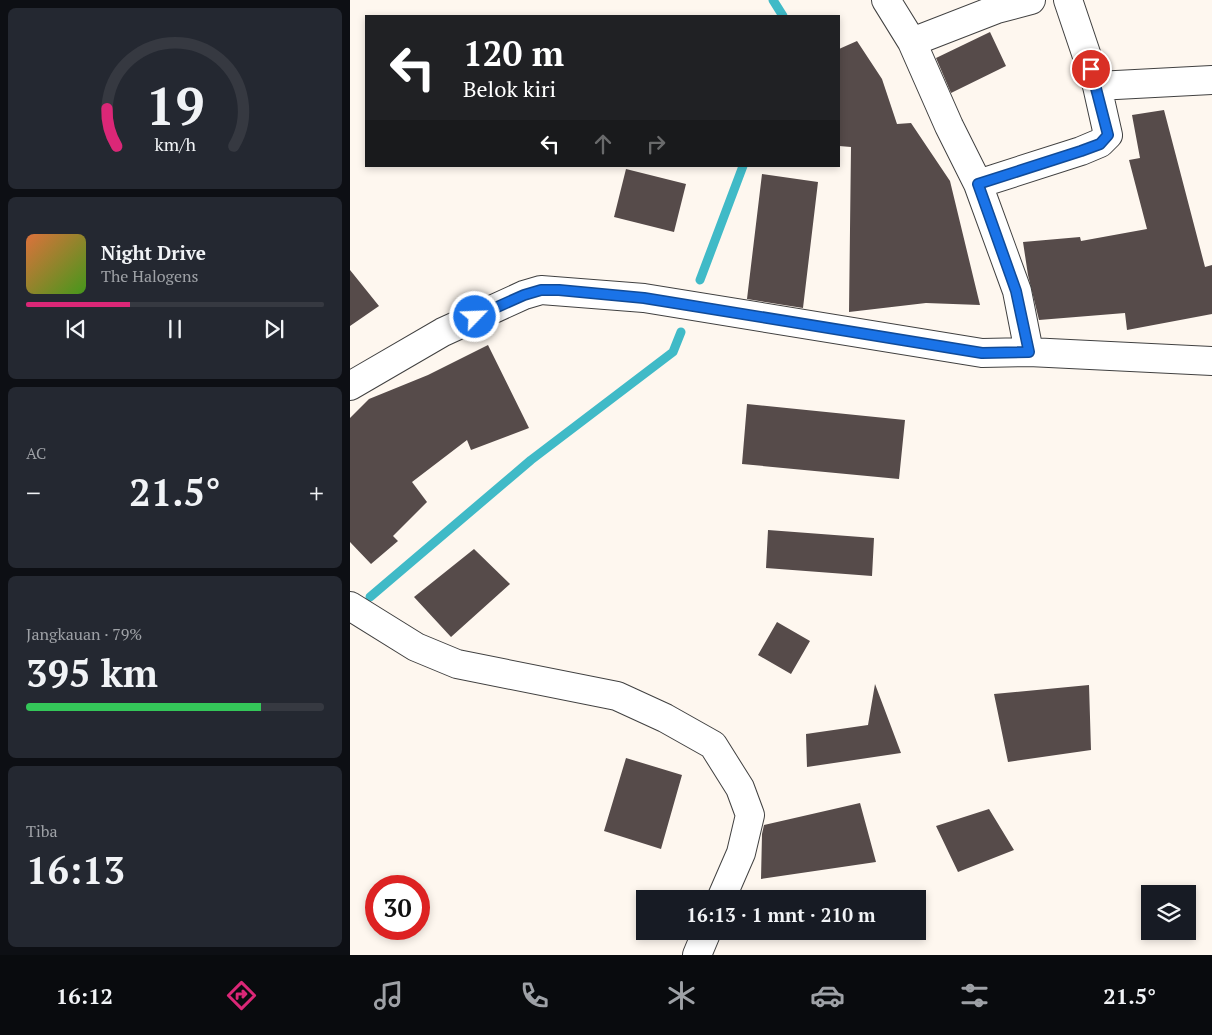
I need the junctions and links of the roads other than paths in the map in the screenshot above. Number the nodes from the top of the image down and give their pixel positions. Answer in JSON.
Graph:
{"nodes":[{"id":1,"x":886,"y":0,"type":"edge"},
{"id":2,"x":1031,"y":0,"type":"edge"},
{"id":3,"x":1068,"y":0,"type":"edge"},
{"id":4,"x":912,"y":42,"type":"junction"},
{"id":5,"x":1212,"y":80,"type":"edge"},
{"id":6,"x":1097,"y":86,"type":"junction"},
{"id":7,"x":978,"y":184,"type":"junction"},
{"id":8,"x":1029,"y":352,"type":"junction"},
{"id":9,"x":1212,"y":362,"type":"edge"},
{"id":10,"x":350,"y":386,"type":"edge"},
{"id":11,"x":350,"y":606,"type":"edge"},
{"id":12,"x":725,"y":890,"type":"edge"},
{"id":13,"x":703,"y":940,"type":"edge"},
{"id":14,"x":697,"y":955,"type":"edge"}],
"edges":[{"from":1,"to":4,"type":"street"},
{"from":2,"to":4,"type":"street"},
{"from":3,"to":6,"type":"street"},
{"from":4,"to":7,"type":"street"},
{"from":5,"to":6,"type":"street"},
{"from":6,"to":7,"type":"street"},
{"from":7,"to":8,"type":"street"},
{"from":8,"to":9,"type":"street"},
{"from":8,"to":10,"type":"street"},
{"from":11,"to":12,"type":"street"},
{"from":13,"to":14,"type":"street"}]}
